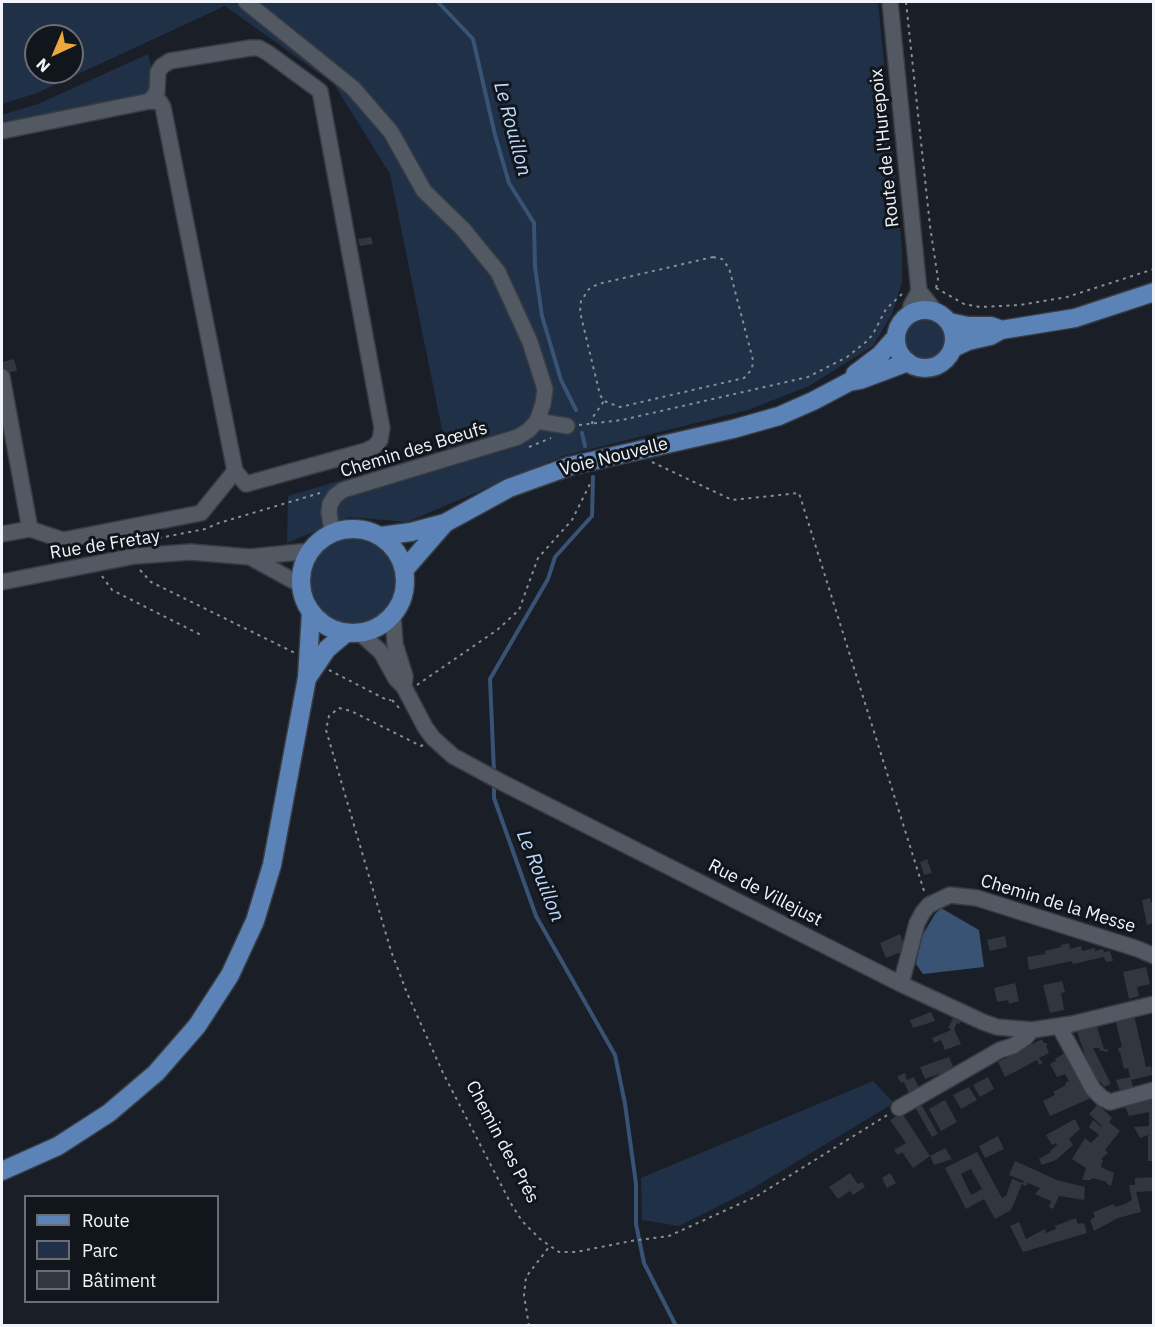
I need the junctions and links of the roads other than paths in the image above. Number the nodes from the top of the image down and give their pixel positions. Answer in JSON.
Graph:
{"nodes":[{"id":1,"x":246,"y":2,"type":"edge"},
{"id":2,"x":890,"y":2,"type":"edge"},
{"id":3,"x":150,"y":101,"type":"junction"},
{"id":4,"x":2,"y":131,"type":"edge"},
{"id":5,"x":919,"y":291,"type":"junction"},
{"id":6,"x":1154,"y":292,"type":"edge"},
{"id":7,"x":911,"y":314,"type":"junction"},
{"id":8,"x":943,"y":317,"type":"junction"},
{"id":9,"x":1001,"y":330,"type":"junction"},
{"id":10,"x":896,"y":337,"type":"junction"},
{"id":11,"x":953,"y":348,"type":"junction"},
{"id":12,"x":908,"y":362,"type":"junction"},
{"id":13,"x":2,"y":377,"type":"edge"},
{"id":14,"x":849,"y":382,"type":"junction"},
{"id":15,"x":537,"y":421,"type":"junction"},
{"id":16,"x":567,"y":426,"type":"dead end"},
{"id":17,"x":235,"y":471,"type":"junction"},
{"id":18,"x":445,"y":523,"type":"junction"},
{"id":19,"x":30,"y":529,"type":"junction"},
{"id":20,"x":332,"y":532,"type":"junction"},
{"id":21,"x":2,"y":534,"type":"edge"},
{"id":22,"x":381,"y":536,"type":"junction"},
{"id":23,"x":310,"y":551,"type":"junction"},
{"id":24,"x":250,"y":557,"type":"junction"},
{"id":25,"x":405,"y":569,"type":"junction"},
{"id":26,"x":2,"y":582,"type":"edge"},
{"id":27,"x":301,"y":585,"type":"junction"},
{"id":28,"x":311,"y":613,"type":"junction"},
{"id":29,"x":393,"y":616,"type":"junction"},
{"id":30,"x":353,"y":633,"type":"junction"},
{"id":31,"x":307,"y":678,"type":"junction"},
{"id":32,"x":410,"y":686,"type":"junction"},
{"id":33,"x":1154,"y":956,"type":"edge"},
{"id":34,"x":901,"y":984,"type":"junction"},
{"id":35,"x":1154,"y":1004,"type":"edge"},
{"id":36,"x":1059,"y":1026,"type":"junction"},
{"id":37,"x":997,"y":1027,"type":"junction"},
{"id":38,"x":1032,"y":1030,"type":"junction"},
{"id":39,"x":1000,"y":1050,"type":"junction"},
{"id":40,"x":1154,"y":1090,"type":"edge"},
{"id":41,"x":899,"y":1108,"type":"road end"},
{"id":42,"x":2,"y":1171,"type":"edge"}],
"edges":[{"from":1,"to":15,"type":"street"},
{"from":2,"to":5,"type":"street","name":"Route de l'Hurepoix"},
{"from":3,"to":4,"type":"street"},
{"from":3,"to":17,"type":"street"},
{"from":3,"to":17,"type":"street"},
{"from":5,"to":7,"type":"street"},
{"from":5,"to":8,"type":"street"},
{"from":6,"to":9,"type":"main road"},
{"from":7,"to":8,"type":"main road"},
{"from":7,"to":10,"type":"main road"},
{"from":8,"to":9,"type":"main road"},
{"from":8,"to":11,"type":"main road"},
{"from":9,"to":11,"type":"main road"},
{"from":10,"to":12,"type":"main road"},
{"from":10,"to":14,"type":"main road","name":"Voie Nouvelle"},
{"from":11,"to":12,"type":"main road"},
{"from":12,"to":14,"type":"main road","name":"Voie Nouvelle"},
{"from":13,"to":19,"type":"street"},
{"from":14,"to":18,"type":"main road","name":"Voie Nouvelle"},
{"from":15,"to":16,"type":"street"},
{"from":15,"to":20,"type":"street","name":"Chemin des Bœufs"},
{"from":17,"to":19,"type":"street"},
{"from":18,"to":22,"type":"main road","name":"Voie Nouvelle"},
{"from":18,"to":25,"type":"main road"},
{"from":19,"to":21,"type":"street"},
{"from":20,"to":22,"type":"main road"},
{"from":20,"to":23,"type":"main road"},
{"from":22,"to":25,"type":"main road"},
{"from":23,"to":24,"type":"street","name":"Rue de Fretay"},
{"from":23,"to":27,"type":"main road"},
{"from":24,"to":26,"type":"street","name":"Rue de Fretay"},
{"from":24,"to":27,"type":"street","name":"Rue de Fretay"},
{"from":25,"to":29,"type":"main road"},
{"from":27,"to":28,"type":"main road"},
{"from":28,"to":30,"type":"main road"},
{"from":28,"to":31,"type":"main road"},
{"from":29,"to":30,"type":"main road"},
{"from":29,"to":32,"type":"street","name":"Rue de Villejust"},
{"from":30,"to":31,"type":"main road"},
{"from":30,"to":32,"type":"street","name":"Rue de Villejust"},
{"from":31,"to":42,"type":"main road"},
{"from":32,"to":34,"type":"street","name":"Rue de Villejust"},
{"from":33,"to":34,"type":"street","name":"Chemin de la Messe"},
{"from":34,"to":37,"type":"street","name":"Rue de Villejust"},
{"from":35,"to":36,"type":"street","name":"Rue de Villejust"},
{"from":36,"to":38,"type":"street","name":"Rue de Villejust"},
{"from":36,"to":40,"type":"street"},
{"from":37,"to":38,"type":"street","name":"Rue de Villejust"},
{"from":37,"to":39,"type":"street"},
{"from":38,"to":39,"type":"street"},
{"from":39,"to":41,"type":"street"}]}
